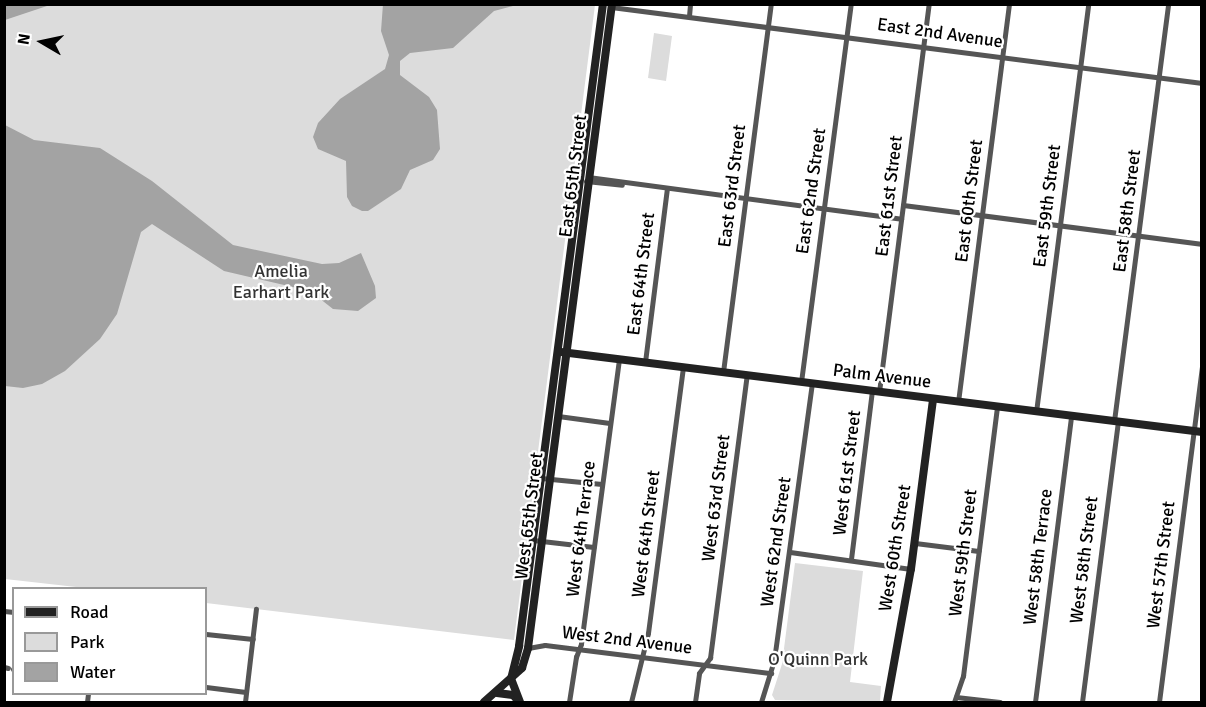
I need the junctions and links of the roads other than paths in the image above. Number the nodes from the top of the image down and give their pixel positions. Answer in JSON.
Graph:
{"nodes":[{"id":1,"x":690,"y":4,"type":"edge"},
{"id":2,"x":771,"y":4,"type":"edge"},
{"id":3,"x":851,"y":4,"type":"edge"},
{"id":4,"x":929,"y":4,"type":"edge"},
{"id":5,"x":1009,"y":4,"type":"edge"},
{"id":6,"x":1088,"y":4,"type":"edge"},
{"id":7,"x":1168,"y":4,"type":"edge"},
{"id":8,"x":607,"y":5,"type":"edge"},
{"id":9,"x":689,"y":16,"type":"junction"},
{"id":10,"x":768,"y":26,"type":"junction"},
{"id":11,"x":848,"y":35,"type":"junction"},
{"id":12,"x":923,"y":46,"type":"junction"},
{"id":13,"x":1002,"y":57,"type":"junction"},
{"id":14,"x":1080,"y":66,"type":"junction"},
{"id":15,"x":1158,"y":77,"type":"junction"},
{"id":16,"x":1202,"y":83,"type":"edge"},
{"id":17,"x":586,"y":179,"type":"junction"},
{"id":18,"x":667,"y":189,"type":"junction"},
{"id":19,"x":746,"y":199,"type":"junction"},
{"id":20,"x":903,"y":205,"type":"junction"},
{"id":21,"x":824,"y":209,"type":"junction"},
{"id":22,"x":983,"y":217,"type":"junction"},
{"id":23,"x":901,"y":219,"type":"junction"},
{"id":24,"x":1060,"y":226,"type":"junction"},
{"id":25,"x":1139,"y":236,"type":"junction"},
{"id":26,"x":1202,"y":244,"type":"edge"},
{"id":27,"x":562,"y":352,"type":"junction"},
{"id":28,"x":619,"y":359,"type":"junction"},
{"id":29,"x":645,"y":362,"type":"junction"},
{"id":30,"x":682,"y":367,"type":"junction"},
{"id":31,"x":1202,"y":367,"type":"edge"},
{"id":32,"x":723,"y":372,"type":"junction"},
{"id":33,"x":747,"y":375,"type":"junction"},
{"id":34,"x":801,"y":382,"type":"junction"},
{"id":35,"x":812,"y":383,"type":"junction"},
{"id":36,"x":876,"y":391,"type":"junction"},
{"id":37,"x":933,"y":399,"type":"junction"},
{"id":38,"x":958,"y":402,"type":"junction"},
{"id":39,"x":997,"y":407,"type":"junction"},
{"id":40,"x":1036,"y":412,"type":"junction"},
{"id":41,"x":558,"y":416,"type":"junction"},
{"id":42,"x":1071,"y":416,"type":"junction"},
{"id":43,"x":1116,"y":422,"type":"junction"},
{"id":44,"x":610,"y":423,"type":"junction"},
{"id":45,"x":1197,"y":432,"type":"edge"},
{"id":46,"x":546,"y":478,"type":"junction"},
{"id":47,"x":602,"y":484,"type":"junction"},
{"id":48,"x":537,"y":540,"type":"junction"},
{"id":49,"x":915,"y":543,"type":"junction"},
{"id":50,"x":594,"y":546,"type":"junction"},
{"id":51,"x":979,"y":551,"type":"junction"},
{"id":52,"x":790,"y":552,"type":"junction"},
{"id":53,"x":851,"y":559,"type":"junction"},
{"id":54,"x":911,"y":569,"type":"junction"},
{"id":55,"x":256,"y":609,"type":"dead end"},
{"id":56,"x":714,"y":626,"type":"joint"},
{"id":57,"x":207,"y":634,"type":"edge"},
{"id":58,"x":252,"y":639,"type":"junction"},
{"id":59,"x":529,"y":643,"type":"junction"},
{"id":60,"x":578,"y":650,"type":"junction"},
{"id":61,"x":640,"y":656,"type":"junction"},
{"id":62,"x":705,"y":665,"type":"junction"},
{"id":63,"x":771,"y":673,"type":"junction"},
{"id":64,"x":511,"y":679,"type":"junction"},
{"id":65,"x":207,"y":687,"type":"edge"},
{"id":66,"x":246,"y":692,"type":"junction"},
{"id":67,"x":497,"y":693,"type":"junction"},
{"id":68,"x":955,"y":700,"type":"edge"},
{"id":69,"x":245,"y":702,"type":"edge"},
{"id":70,"x":484,"y":702,"type":"edge"},
{"id":71,"x":520,"y":702,"type":"edge"},
{"id":72,"x":569,"y":702,"type":"edge"},
{"id":73,"x":631,"y":702,"type":"edge"},
{"id":74,"x":695,"y":702,"type":"edge"},
{"id":75,"x":761,"y":702,"type":"edge"},
{"id":76,"x":887,"y":702,"type":"edge"},
{"id":77,"x":1000,"y":702,"type":"edge"},
{"id":78,"x":1035,"y":702,"type":"edge"},
{"id":79,"x":1082,"y":702,"type":"edge"},
{"id":80,"x":1159,"y":702,"type":"edge"}],
"edges":[{"from":1,"to":9,"type":"street"},
{"from":2,"to":10,"type":"street","name":"East 63rd Street"},
{"from":3,"to":11,"type":"street","name":"East 62nd Street"},
{"from":4,"to":12,"type":"street","name":"East 61st Street"},
{"from":5,"to":13,"type":"street","name":"East 60th Street"},
{"from":6,"to":14,"type":"street","name":"East 59th Street"},
{"from":7,"to":15,"type":"street","name":"East 58th Street"},
{"from":8,"to":9,"type":"street","name":"East 2nd Avenue"},
{"from":8,"to":17,"type":"main road","name":"East 65th Street"},
{"from":9,"to":10,"type":"street","name":"East 2nd Avenue"},
{"from":10,"to":11,"type":"street","name":"East 2nd Avenue"},
{"from":10,"to":19,"type":"street","name":"East 63rd Street"},
{"from":11,"to":12,"type":"street","name":"East 2nd Avenue"},
{"from":11,"to":21,"type":"street","name":"East 62nd Street"},
{"from":12,"to":13,"type":"street","name":"East 2nd Avenue"},
{"from":12,"to":20,"type":"street","name":"East 61st Street"},
{"from":13,"to":14,"type":"street","name":"East 2nd Avenue"},
{"from":13,"to":22,"type":"street","name":"East 60th Street"},
{"from":14,"to":15,"type":"street","name":"East 2nd Avenue"},
{"from":14,"to":24,"type":"street","name":"East 59th Street"},
{"from":15,"to":16,"type":"street","name":"East 2nd Avenue"},
{"from":15,"to":25,"type":"street","name":"East 58th Street"},
{"from":17,"to":18,"type":"street"},
{"from":17,"to":27,"type":"main road","name":"East 65th Street"},
{"from":18,"to":19,"type":"street"},
{"from":18,"to":29,"type":"street","name":"East 64th Street"},
{"from":19,"to":21,"type":"street"},
{"from":19,"to":32,"type":"street","name":"East 63rd Street"},
{"from":20,"to":22,"type":"street"},
{"from":20,"to":23,"type":"street","name":"East 61st Street"},
{"from":21,"to":23,"type":"street"},
{"from":21,"to":34,"type":"street","name":"East 62nd Street"},
{"from":22,"to":24,"type":"street"},
{"from":22,"to":38,"type":"street","name":"East 60th Street"},
{"from":23,"to":36,"type":"street","name":"East 61st Street"},
{"from":24,"to":25,"type":"street"},
{"from":24,"to":40,"type":"street","name":"East 59th Street"},
{"from":25,"to":26,"type":"street"},
{"from":25,"to":43,"type":"street","name":"East 58th Street"},
{"from":27,"to":28,"type":"main road","name":"Palm Avenue"},
{"from":27,"to":41,"type":"main road","name":"West 65th Street"},
{"from":27,"to":46,"type":"main road","name":"West 65th Street"},
{"from":28,"to":29,"type":"main road","name":"Palm Avenue"},
{"from":28,"to":44,"type":"street","name":"West 64th Terrace"},
{"from":29,"to":30,"type":"main road","name":"Palm Avenue"},
{"from":30,"to":32,"type":"main road","name":"Palm Avenue"},
{"from":30,"to":61,"type":"street","name":"West 64th Street"},
{"from":31,"to":45,"type":"street","name":"West 57th Street"},
{"from":32,"to":33,"type":"main road","name":"Palm Avenue"},
{"from":33,"to":34,"type":"main road","name":"Palm Avenue"},
{"from":33,"to":56,"type":"street","name":"West 63rd Street"},
{"from":34,"to":35,"type":"main road","name":"Palm Avenue"},
{"from":35,"to":36,"type":"main road","name":"Palm Avenue"},
{"from":35,"to":52,"type":"street","name":"West 62nd Street"},
{"from":36,"to":37,"type":"main road","name":"Palm Avenue"},
{"from":36,"to":53,"type":"street","name":"West 61st Street"},
{"from":37,"to":38,"type":"main road","name":"Palm Avenue"},
{"from":37,"to":49,"type":"main road","name":"West 60th Street"},
{"from":38,"to":39,"type":"main road","name":"Palm Avenue"},
{"from":39,"to":40,"type":"main road","name":"Palm Avenue"},
{"from":39,"to":51,"type":"street","name":"West 59th Street"},
{"from":40,"to":42,"type":"main road","name":"Palm Avenue"},
{"from":41,"to":44,"type":"street"},
{"from":41,"to":46,"type":"main road","name":"West 65th Street"},
{"from":42,"to":43,"type":"main road","name":"Palm Avenue"},
{"from":42,"to":78,"type":"street","name":"West 58th Terrace"},
{"from":43,"to":45,"type":"main road","name":"Palm Avenue"},
{"from":43,"to":79,"type":"street","name":"West 58th Street"},
{"from":44,"to":47,"type":"street","name":"West 64th Terrace"},
{"from":45,"to":80,"type":"street","name":"West 57th Street"},
{"from":46,"to":47,"type":"street"},
{"from":46,"to":48,"type":"main road","name":"West 65th Street"},
{"from":47,"to":50,"type":"street","name":"West 64th Terrace"},
{"from":48,"to":50,"type":"street"},
{"from":48,"to":59,"type":"main road","name":"West 65th Street"},
{"from":48,"to":64,"type":"main road","name":"West 65th Street"},
{"from":49,"to":51,"type":"street"},
{"from":49,"to":54,"type":"main road","name":"West 60th Street"},
{"from":50,"to":60,"type":"street","name":"West 64th Terrace"},
{"from":51,"to":68,"type":"street","name":"West 59th Street"},
{"from":52,"to":53,"type":"street"},
{"from":52,"to":63,"type":"street","name":"West 62nd Street"},
{"from":53,"to":54,"type":"street"},
{"from":54,"to":76,"type":"main road","name":"West 60th Street"},
{"from":55,"to":58,"type":"street"},
{"from":56,"to":62,"type":"street","name":"West 2nd Avenue"},
{"from":57,"to":58,"type":"street"},
{"from":58,"to":66,"type":"street"},
{"from":59,"to":60,"type":"street","name":"West 2nd Avenue"},
{"from":59,"to":64,"type":"main road","name":"West 65th Street"},
{"from":60,"to":61,"type":"street","name":"West 2nd Avenue"},
{"from":60,"to":72,"type":"street","name":"West 64th Terrace"},
{"from":61,"to":62,"type":"street","name":"West 2nd Avenue"},
{"from":61,"to":73,"type":"street","name":"West 64th Street"},
{"from":62,"to":63,"type":"street","name":"West 2nd Avenue"},
{"from":62,"to":74,"type":"street"},
{"from":63,"to":75,"type":"street","name":"West 62nd Street"},
{"from":64,"to":67,"type":"main road"},
{"from":64,"to":71,"type":"main road"},
{"from":65,"to":66,"type":"street"},
{"from":66,"to":69,"type":"street"},
{"from":67,"to":70,"type":"main road"},
{"from":67,"to":71,"type":"main road"},
{"from":68,"to":77,"type":"street"}]}
